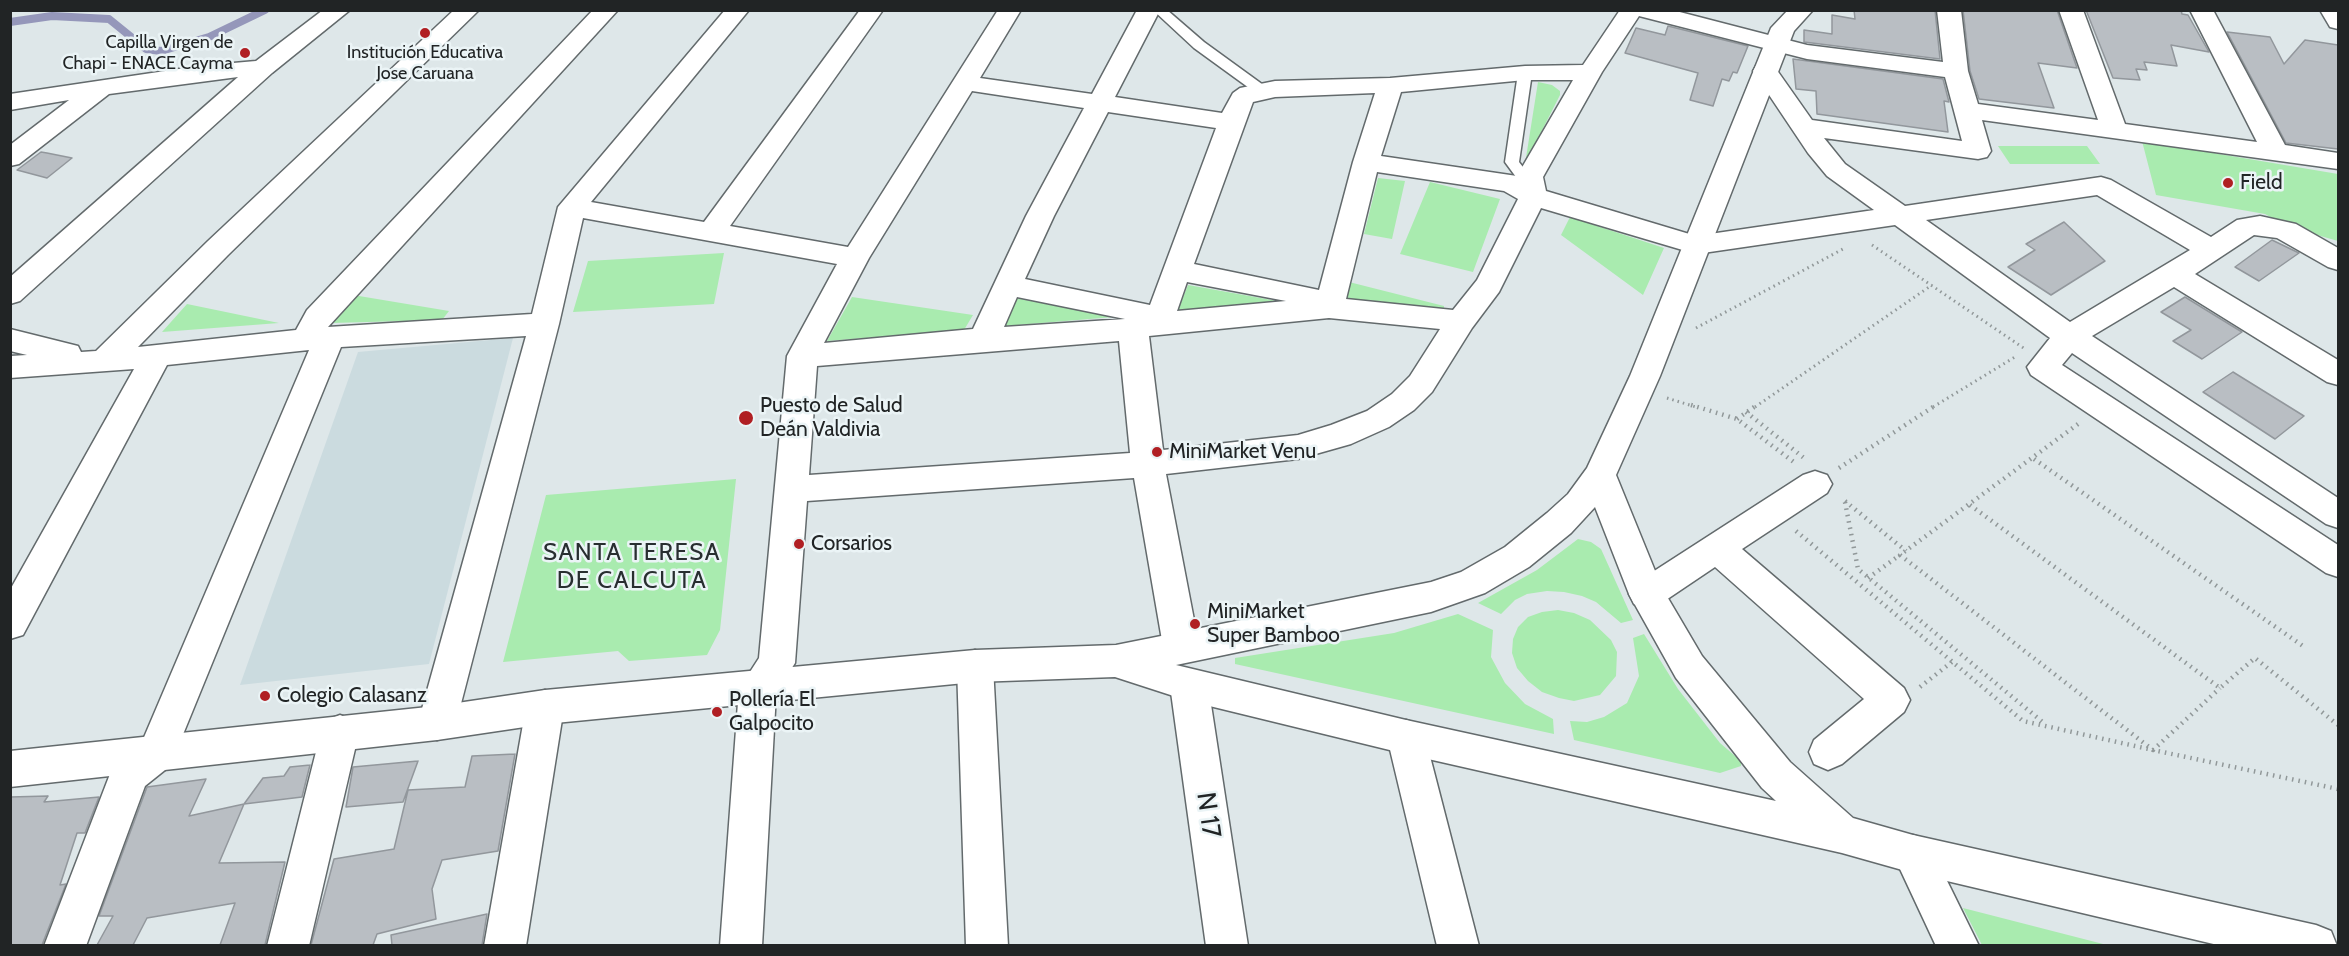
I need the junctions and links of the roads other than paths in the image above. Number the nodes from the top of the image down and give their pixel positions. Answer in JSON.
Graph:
{"nodes":[{"id":1,"x":339,"y":10,"type":"edge"},
{"id":2,"x":468,"y":10,"type":"edge"},
{"id":3,"x":608,"y":10,"type":"edge"},
{"id":4,"x":738,"y":10,"type":"edge"},
{"id":5,"x":872,"y":10,"type":"edge"},
{"id":6,"x":1010,"y":10,"type":"edge"},
{"id":7,"x":1149,"y":10,"type":"edge"},
{"id":8,"x":1159,"y":10,"type":"edge"},
{"id":9,"x":1632,"y":10,"type":"edge"},
{"id":10,"x":1642,"y":10,"type":"edge"},
{"id":11,"x":1802,"y":10,"type":"edge"},
{"id":12,"x":1949,"y":10,"type":"edge"},
{"id":13,"x":2071,"y":10,"type":"edge"},
{"id":14,"x":2201,"y":10,"type":"edge"},
{"id":15,"x":2331,"y":10,"type":"edge"},
{"id":16,"x":2338,"y":22,"type":"edge"},
{"id":17,"x":1777,"y":44,"type":"junction"},
{"id":18,"x":263,"y":68,"type":"junction"},
{"id":19,"x":1765,"y":71,"type":"junction"},
{"id":20,"x":1956,"y":71,"type":"junction"},
{"id":21,"x":1525,"y":72,"type":"junction"},
{"id":22,"x":1590,"y":72,"type":"junction"},
{"id":23,"x":966,"y":83,"type":"junction"},
{"id":24,"x":1390,"y":85,"type":"junction"},
{"id":25,"x":102,"y":88,"type":"junction"},
{"id":26,"x":1260,"y":90,"type":"junction"},
{"id":27,"x":10,"y":102,"type":"edge"},
{"id":28,"x":1101,"y":104,"type":"junction"},
{"id":29,"x":1966,"y":111,"type":"junction"},
{"id":30,"x":1231,"y":122,"type":"junction"},
{"id":31,"x":1803,"y":127,"type":"junction"},
{"id":32,"x":2114,"y":129,"type":"junction"},
{"id":33,"x":2275,"y":152,"type":"junction"},
{"id":34,"x":10,"y":158,"type":"edge"},
{"id":35,"x":2338,"y":161,"type":"edge"},
{"id":36,"x":1366,"y":162,"type":"junction"},
{"id":37,"x":1531,"y":186,"type":"junction"},
{"id":38,"x":572,"y":207,"type":"junction"},
{"id":39,"x":1898,"y":215,"type":"junction"},
{"id":40,"x":712,"y":231,"type":"junction"},
{"id":41,"x":1696,"y":245,"type":"junction"},
{"id":42,"x":2212,"y":250,"type":"junction"},
{"id":43,"x":855,"y":258,"type":"junction"},
{"id":44,"x":2338,"y":261,"type":"edge"},
{"id":45,"x":1177,"y":270,"type":"junction"},
{"id":46,"x":2174,"y":274,"type":"junction"},
{"id":47,"x":1007,"y":285,"type":"junction"},
{"id":48,"x":10,"y":294,"type":"edge"},
{"id":49,"x":1329,"y":308,"type":"junction"},
{"id":50,"x":1461,"y":321,"type":"junction"},
{"id":51,"x":544,"y":324,"type":"junction"},
{"id":52,"x":1145,"y":326,"type":"junction"},
{"id":53,"x":2069,"y":336,"type":"junction"},
{"id":54,"x":317,"y":339,"type":"junction"},
{"id":55,"x":983,"y":339,"type":"junction"},
{"id":56,"x":10,"y":340,"type":"edge"},
{"id":57,"x":158,"y":354,"type":"junction"},
{"id":58,"x":802,"y":356,"type":"junction"},
{"id":59,"x":101,"y":362,"type":"junction"},
{"id":60,"x":10,"y":367,"type":"edge"},
{"id":61,"x":2338,"y":374,"type":"edge"},
{"id":62,"x":1148,"y":464,"type":"junction"},
{"id":63,"x":1600,"y":475,"type":"junction"},
{"id":64,"x":1826,"y":477,"type":"road end"},
{"id":65,"x":791,"y":489,"type":"junction"},
{"id":66,"x":2338,"y":515,"type":"edge"},
{"id":67,"x":1718,"y":549,"type":"junction"},
{"id":68,"x":2338,"y":563,"type":"edge"},
{"id":69,"x":1647,"y":594,"type":"junction"},
{"id":70,"x":10,"y":624,"type":"edge"},
{"id":71,"x":1181,"y":646,"type":"junction"},
{"id":72,"x":1115,"y":661,"type":"junction"},
{"id":73,"x":975,"y":666,"type":"junction"},
{"id":74,"x":1190,"y":685,"type":"junction"},
{"id":75,"x":758,"y":689,"type":"junction"},
{"id":76,"x":545,"y":707,"type":"junction"},
{"id":77,"x":437,"y":723,"type":"junction"},
{"id":78,"x":340,"y":732,"type":"junction"},
{"id":79,"x":1406,"y":736,"type":"junction"},
{"id":80,"x":1828,"y":752,"type":"dead end"},
{"id":81,"x":156,"y":754,"type":"junction"},
{"id":82,"x":10,"y":769,"type":"edge"},
{"id":83,"x":1842,"y":834,"type":"junction"},
{"id":84,"x":1912,"y":855,"type":"junction"},
{"id":85,"x":65,"y":945,"type":"edge"},
{"id":86,"x":288,"y":945,"type":"edge"},
{"id":87,"x":505,"y":945,"type":"edge"},
{"id":88,"x":741,"y":945,"type":"edge"},
{"id":89,"x":987,"y":945,"type":"edge"},
{"id":90,"x":1227,"y":945,"type":"edge"},
{"id":91,"x":1458,"y":945,"type":"edge"},
{"id":92,"x":1958,"y":945,"type":"edge"},
{"id":93,"x":2316,"y":945,"type":"edge"}],
"edges":[{"from":1,"to":18,"type":"street"},
{"from":2,"to":59,"type":"street"},
{"from":3,"to":54,"type":"street"},
{"from":4,"to":38,"type":"street"},
{"from":5,"to":40,"type":"street"},
{"from":6,"to":23,"type":"street"},
{"from":7,"to":28,"type":"street"},
{"from":8,"to":26,"type":"lane"},
{"from":9,"to":22,"type":"street"},
{"from":10,"to":17,"type":"street"},
{"from":11,"to":17,"type":"street"},
{"from":12,"to":20,"type":"street"},
{"from":13,"to":32,"type":"street"},
{"from":14,"to":33,"type":"street"},
{"from":15,"to":16,"type":"street"},
{"from":17,"to":19,"type":"street"},
{"from":17,"to":20,"type":"street"},
{"from":18,"to":25,"type":"street"},
{"from":18,"to":48,"type":"street"},
{"from":19,"to":31,"type":"street"},
{"from":19,"to":41,"type":"street"},
{"from":20,"to":29,"type":"street"},
{"from":21,"to":22,"type":"street"},
{"from":21,"to":24,"type":"street"},
{"from":21,"to":37,"type":"lane"},
{"from":22,"to":37,"type":"street"},
{"from":23,"to":28,"type":"street"},
{"from":23,"to":43,"type":"street"},
{"from":24,"to":26,"type":"street"},
{"from":24,"to":36,"type":"street"},
{"from":25,"to":27,"type":"street"},
{"from":25,"to":34,"type":"street"},
{"from":26,"to":30,"type":"street"},
{"from":28,"to":30,"type":"street"},
{"from":28,"to":47,"type":"street"},
{"from":29,"to":31,"type":"street"},
{"from":29,"to":32,"type":"street"},
{"from":30,"to":45,"type":"street"},
{"from":31,"to":39,"type":"street"},
{"from":32,"to":33,"type":"street"},
{"from":33,"to":35,"type":"street"},
{"from":36,"to":37,"type":"street"},
{"from":36,"to":49,"type":"street"},
{"from":37,"to":41,"type":"street"},
{"from":37,"to":50,"type":"street"},
{"from":38,"to":40,"type":"street"},
{"from":38,"to":51,"type":"street"},
{"from":39,"to":41,"type":"street"},
{"from":39,"to":42,"type":"street"},
{"from":39,"to":53,"type":"street"},
{"from":40,"to":43,"type":"street"},
{"from":41,"to":63,"type":"street"},
{"from":42,"to":44,"type":"street"},
{"from":42,"to":46,"type":"street"},
{"from":43,"to":58,"type":"street"},
{"from":45,"to":49,"type":"street"},
{"from":45,"to":52,"type":"street"},
{"from":46,"to":53,"type":"street"},
{"from":46,"to":61,"type":"street"},
{"from":47,"to":52,"type":"street"},
{"from":47,"to":55,"type":"street"},
{"from":49,"to":50,"type":"street"},
{"from":49,"to":52,"type":"street"},
{"from":50,"to":62,"type":"street"},
{"from":51,"to":54,"type":"street"},
{"from":51,"to":77,"type":"street"},
{"from":52,"to":55,"type":"street"},
{"from":52,"to":62,"type":"street"},
{"from":53,"to":66,"type":"street"},
{"from":53,"to":68,"type":"street"},
{"from":54,"to":57,"type":"street"},
{"from":54,"to":81,"type":"street"},
{"from":55,"to":58,"type":"street"},
{"from":56,"to":59,"type":"street"},
{"from":57,"to":59,"type":"street"},
{"from":57,"to":70,"type":"street"},
{"from":58,"to":65,"type":"street"},
{"from":59,"to":60,"type":"street"},
{"from":62,"to":65,"type":"street"},
{"from":62,"to":71,"type":"street"},
{"from":63,"to":69,"type":"street"},
{"from":63,"to":71,"type":"street"},
{"from":64,"to":67,"type":"street"},
{"from":65,"to":75,"type":"street"},
{"from":67,"to":69,"type":"street"},
{"from":67,"to":80,"type":"street"},
{"from":69,"to":83,"type":"street"},
{"from":71,"to":72,"type":"street"},
{"from":72,"to":73,"type":"street"},
{"from":72,"to":74,"type":"street"},
{"from":73,"to":75,"type":"street"},
{"from":73,"to":89,"type":"street"},
{"from":74,"to":79,"type":"street"},
{"from":74,"to":90,"type":"street","name":"N 17"},
{"from":75,"to":76,"type":"street"},
{"from":75,"to":88,"type":"street"},
{"from":76,"to":77,"type":"street"},
{"from":76,"to":87,"type":"street"},
{"from":77,"to":78,"type":"street"},
{"from":78,"to":81,"type":"street"},
{"from":78,"to":86,"type":"street"},
{"from":79,"to":83,"type":"street"},
{"from":79,"to":91,"type":"street"},
{"from":81,"to":82,"type":"street"},
{"from":81,"to":85,"type":"street"},
{"from":83,"to":84,"type":"street"},
{"from":84,"to":92,"type":"street"},
{"from":84,"to":93,"type":"street"}]}
